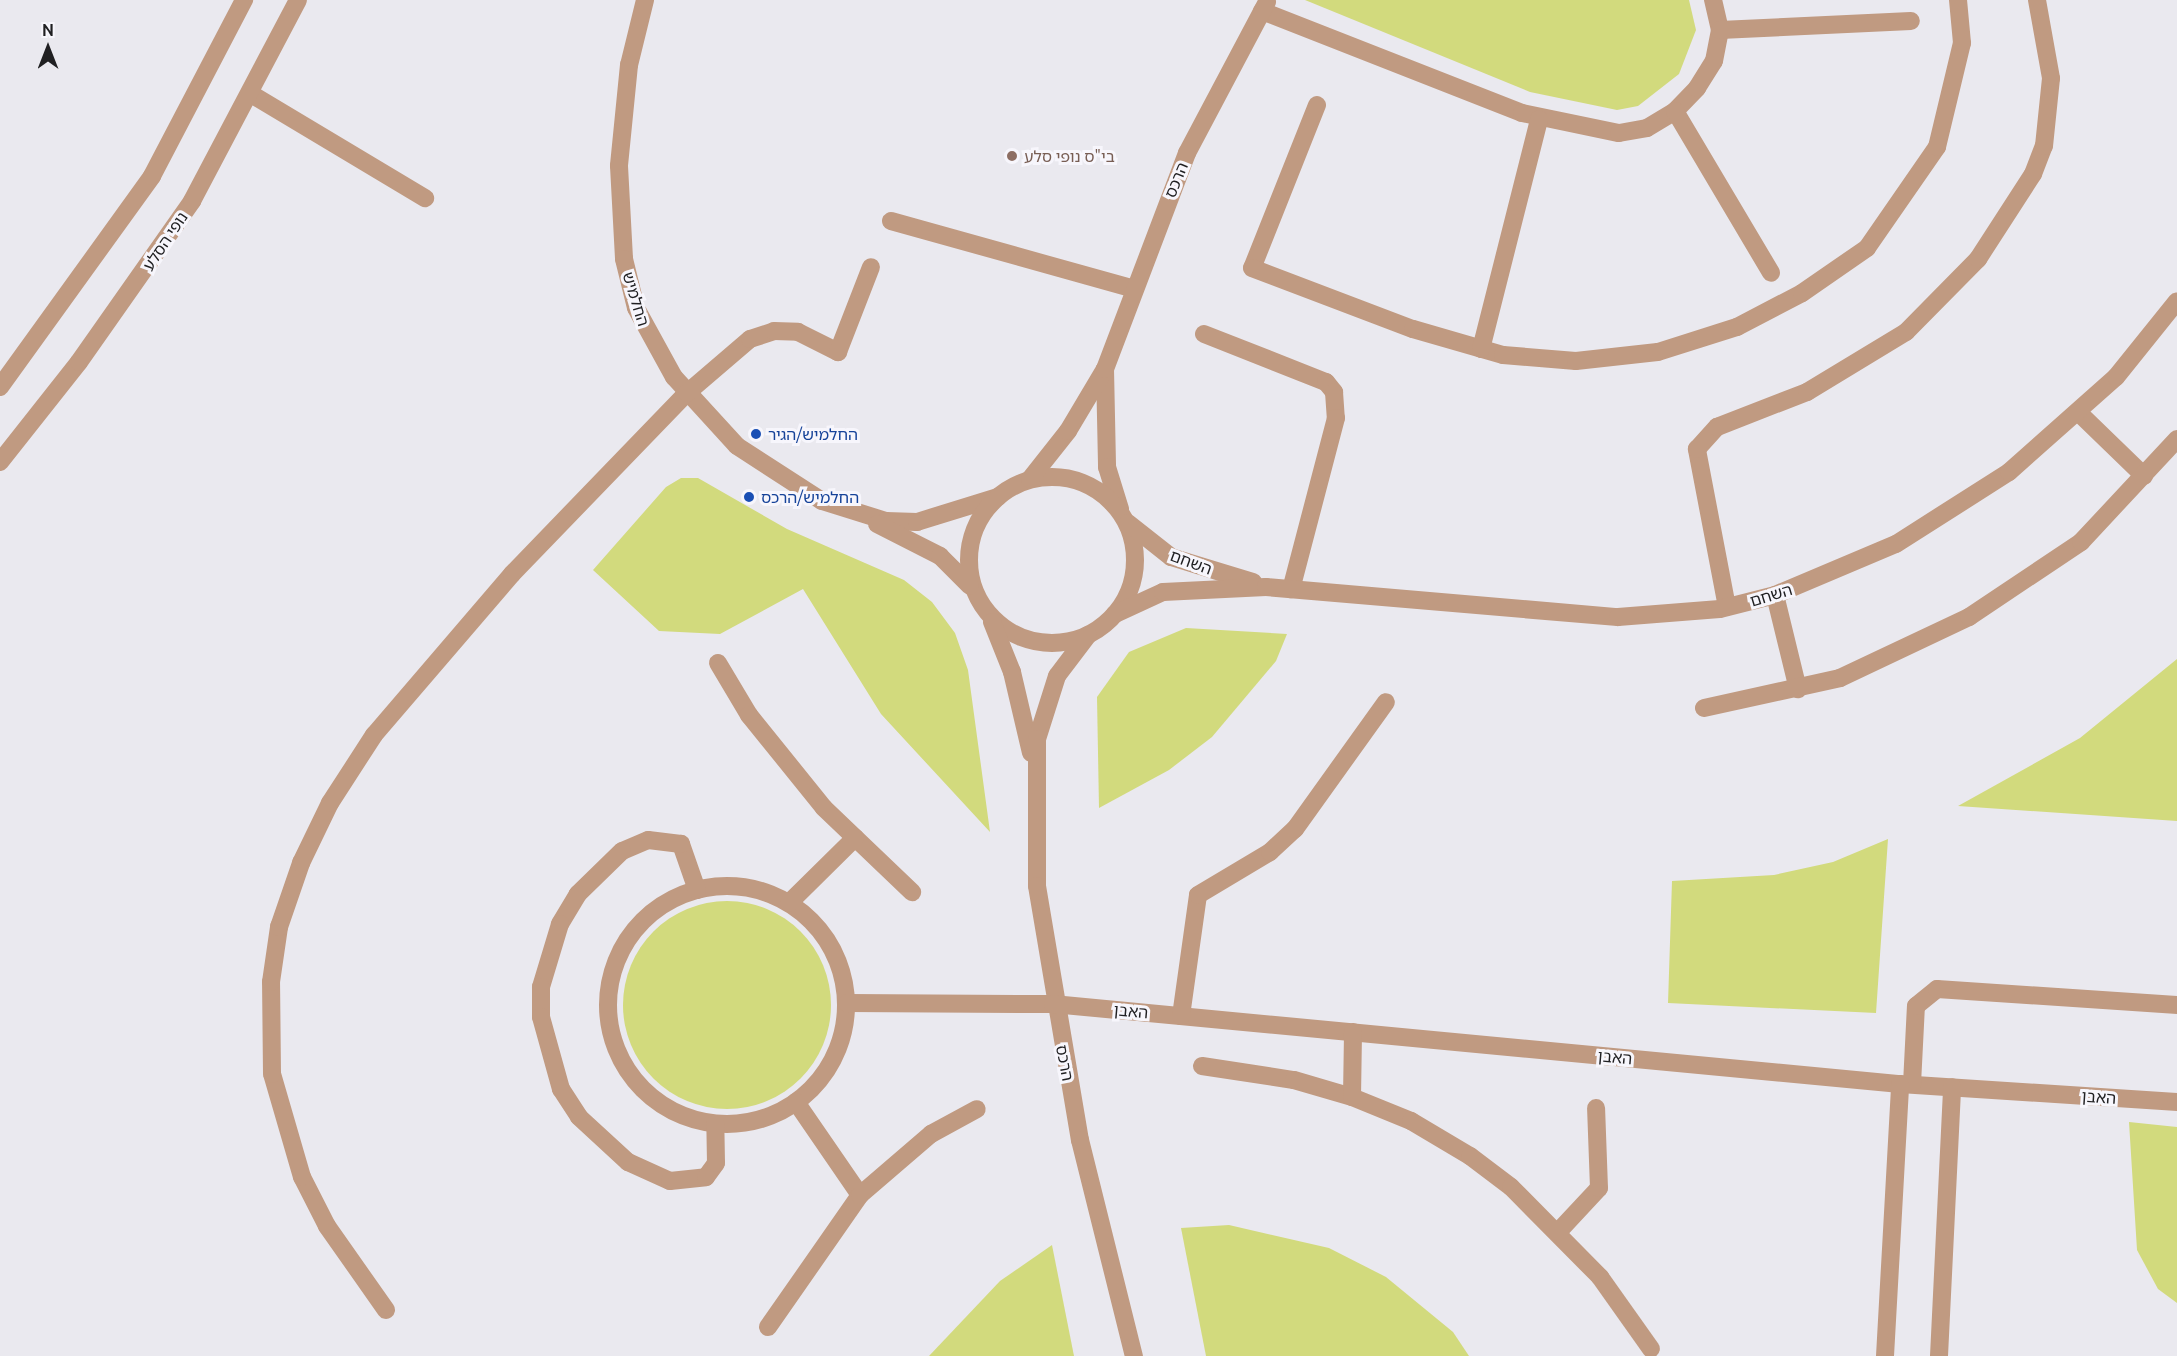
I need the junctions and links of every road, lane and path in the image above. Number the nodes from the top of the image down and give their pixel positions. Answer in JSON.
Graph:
{"nodes":[{"id":1,"x":244,"y":0,"type":"edge"},
{"id":2,"x":298,"y":0,"type":"edge"},
{"id":3,"x":645,"y":0,"type":"edge"},
{"id":4,"x":1713,"y":0,"type":"edge"},
{"id":5,"x":1958,"y":0,"type":"edge"},
{"id":6,"x":2037,"y":0,"type":"edge"},
{"id":7,"x":1265,"y":5,"type":"edge"},
{"id":8,"x":1911,"y":21,"type":"dead end"},
{"id":9,"x":1720,"y":30,"type":"junction"},
{"id":10,"x":251,"y":94,"type":"junction"},
{"id":11,"x":1317,"y":105,"type":"dead end"},
{"id":12,"x":1675,"y":111,"type":"junction"},
{"id":13,"x":1539,"y":119,"type":"junction"},
{"id":14,"x":425,"y":198,"type":"dead end"},
{"id":15,"x":891,"y":220,"type":"dead end"},
{"id":16,"x":871,"y":267,"type":"dead end"},
{"id":17,"x":1771,"y":273,"type":"dead end"},
{"id":18,"x":1134,"y":289,"type":"junction"},
{"id":19,"x":2177,"y":301,"type":"edge"},
{"id":20,"x":1204,"y":334,"type":"dead end"},
{"id":21,"x":1481,"y":349,"type":"junction"},
{"id":22,"x":1105,"y":369,"type":"junction"},
{"id":23,"x":0,"y":387,"type":"edge"},
{"id":24,"x":687,"y":393,"type":"junction"},
{"id":25,"x":2079,"y":412,"type":"junction"},
{"id":26,"x":2177,"y":439,"type":"edge"},
{"id":27,"x":0,"y":462,"type":"edge"},
{"id":28,"x":2144,"y":476,"type":"junction"},
{"id":29,"x":1030,"y":479,"type":"junction"},
{"id":30,"x":998,"y":497,"type":"junction"},
{"id":31,"x":843,"y":508,"type":"junction"},
{"id":32,"x":1123,"y":515,"type":"junction"},
{"id":33,"x":1266,"y":586,"type":"junction"},
{"id":34,"x":1291,"y":589,"type":"junction"},
{"id":35,"x":974,"y":593,"type":"junction"},
{"id":36,"x":1775,"y":595,"type":"junction"},
{"id":37,"x":1727,"y":607,"type":"junction"},
{"id":38,"x":1115,"y":614,"type":"junction"},
{"id":39,"x":990,"y":617,"type":"junction"},
{"id":40,"x":1088,"y":634,"type":"junction"},
{"id":41,"x":718,"y":663,"type":"dead end"},
{"id":42,"x":1798,"y":689,"type":"junction"},
{"id":43,"x":1386,"y":702,"type":"dead end"},
{"id":44,"x":1704,"y":708,"type":"dead end"},
{"id":45,"x":1037,"y":783,"type":"junction"},
{"id":46,"x":855,"y":838,"type":"junction"},
{"id":47,"x":697,"y":890,"type":"junction"},
{"id":48,"x":912,"y":892,"type":"dead end"},
{"id":49,"x":789,"y":903,"type":"junction"},
{"id":50,"x":847,"y":1003,"type":"junction"},
{"id":51,"x":1053,"y":1004,"type":"junction"},
{"id":52,"x":2177,"y":1005,"type":"edge"},
{"id":53,"x":1181,"y":1016,"type":"junction"},
{"id":54,"x":1353,"y":1032,"type":"junction"},
{"id":55,"x":1202,"y":1066,"type":"dead end"},
{"id":56,"x":1906,"y":1084,"type":"junction"},
{"id":57,"x":1952,"y":1087,"type":"junction"},
{"id":58,"x":1352,"y":1097,"type":"junction"},
{"id":59,"x":796,"y":1102,"type":"junction"},
{"id":60,"x":2177,"y":1102,"type":"edge"},
{"id":61,"x":1596,"y":1108,"type":"dead end"},
{"id":62,"x":977,"y":1110,"type":"dead end"},
{"id":63,"x":715,"y":1124,"type":"junction"},
{"id":64,"x":860,"y":1195,"type":"junction"},
{"id":65,"x":1558,"y":1232,"type":"junction"},
{"id":66,"x":386,"y":1310,"type":"dead end"},
{"id":67,"x":768,"y":1327,"type":"dead end"},
{"id":68,"x":1130,"y":1337,"type":"junction"},
{"id":69,"x":1651,"y":1349,"type":"dead end"},
{"id":70,"x":1134,"y":1356,"type":"edge"},
{"id":71,"x":1144,"y":1356,"type":"edge"},
{"id":72,"x":1885,"y":1356,"type":"edge"},
{"id":73,"x":1939,"y":1356,"type":"edge"}],
"edges":[{"from":1,"to":23,"type":"street"},
{"from":2,"to":10,"type":"street","name":"נופי הסלע"},
{"from":3,"to":24,"type":"street","name":"החלמיש"},
{"from":4,"to":9,"type":"street"},
{"from":5,"to":21,"type":"street"},
{"from":6,"to":37,"type":"street"},
{"from":7,"to":13,"type":"street"},
{"from":7,"to":18,"type":"street","name":"הרכס"},
{"from":8,"to":9,"type":"street"},
{"from":9,"to":12,"type":"street"},
{"from":10,"to":14,"type":"street"},
{"from":10,"to":27,"type":"street","name":"נופי הסלע"},
{"from":11,"to":21,"type":"street"},
{"from":12,"to":13,"type":"street"},
{"from":12,"to":17,"type":"street"},
{"from":13,"to":21,"type":"street"},
{"from":15,"to":18,"type":"street"},
{"from":16,"to":24,"type":"street"},
{"from":18,"to":22,"type":"street","name":"הרכס"},
{"from":19,"to":25,"type":"street","name":"השחם"},
{"from":20,"to":34,"type":"street"},
{"from":22,"to":29,"type":"street","name":"הרכס"},
{"from":22,"to":32,"type":"street","name":"הרכס"},
{"from":24,"to":31,"type":"street","name":"החלמיש"},
{"from":24,"to":66,"type":"street"},
{"from":25,"to":28,"type":"street"},
{"from":25,"to":36,"type":"street","name":"השחם"},
{"from":26,"to":28,"type":"street"},
{"from":28,"to":42,"type":"street"},
{"from":29,"to":30,"type":"street"},
{"from":29,"to":32,"type":"street"},
{"from":30,"to":31,"type":"street","name":"החלמיש"},
{"from":30,"to":35,"type":"street"},
{"from":31,"to":35,"type":"street","name":"החלמיש"},
{"from":32,"to":33,"type":"street","name":"השחם"},
{"from":32,"to":38,"type":"street"},
{"from":33,"to":34,"type":"street","name":"השחם"},
{"from":33,"to":38,"type":"street","name":"השחם"},
{"from":34,"to":37,"type":"street","name":"השחם"},
{"from":35,"to":39,"type":"street"},
{"from":36,"to":37,"type":"street","name":"השחם"},
{"from":36,"to":42,"type":"street"},
{"from":38,"to":40,"type":"street"},
{"from":39,"to":40,"type":"street"},
{"from":39,"to":45,"type":"street","name":"הרכס"},
{"from":40,"to":45,"type":"street","name":"הרכס"},
{"from":41,"to":46,"type":"street"},
{"from":42,"to":44,"type":"street"},
{"from":43,"to":53,"type":"street"},
{"from":45,"to":51,"type":"street","name":"הרכס"},
{"from":46,"to":48,"type":"street"},
{"from":46,"to":49,"type":"street"},
{"from":47,"to":49,"type":"street"},
{"from":47,"to":63,"type":"street"},
{"from":47,"to":63,"type":"street"},
{"from":49,"to":50,"type":"street"},
{"from":50,"to":51,"type":"street","name":"האבן"},
{"from":50,"to":59,"type":"street"},
{"from":51,"to":53,"type":"street","name":"האבן"},
{"from":51,"to":68,"type":"street","name":"הרכס"},
{"from":52,"to":56,"type":"street"},
{"from":53,"to":54,"type":"street","name":"האבן"},
{"from":54,"to":56,"type":"street","name":"האבן"},
{"from":54,"to":58,"type":"street"},
{"from":55,"to":58,"type":"street"},
{"from":56,"to":57,"type":"street","name":"האבן"},
{"from":56,"to":72,"type":"street"},
{"from":57,"to":60,"type":"street","name":"האבן"},
{"from":57,"to":73,"type":"street"},
{"from":58,"to":65,"type":"street"},
{"from":59,"to":63,"type":"street"},
{"from":59,"to":64,"type":"street"},
{"from":61,"to":65,"type":"street"},
{"from":62,"to":64,"type":"street"},
{"from":64,"to":67,"type":"street"},
{"from":65,"to":69,"type":"street"},
{"from":68,"to":70,"type":"street","name":"הרכס"},
{"from":68,"to":71,"type":"street","name":"הרכס"}]}
